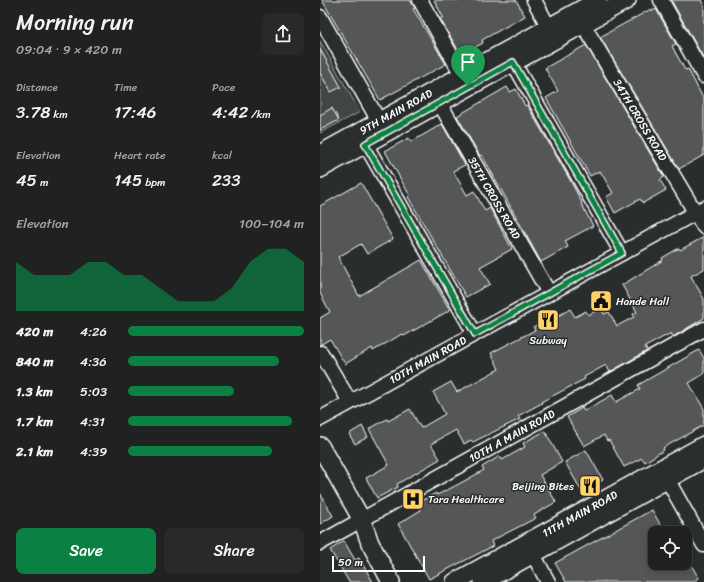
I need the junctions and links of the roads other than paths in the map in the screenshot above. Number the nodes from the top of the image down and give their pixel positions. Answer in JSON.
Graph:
{"nodes":[{"id":1,"x":420,"y":0,"type":"edge"},
{"id":2,"x":534,"y":0,"type":"edge"},
{"id":3,"x":598,"y":0,"type":"edge"},
{"id":4,"x":627,"y":0,"type":"edge"},
{"id":5,"x":661,"y":0,"type":"edge"},
{"id":6,"x":320,"y":17,"type":"edge"},
{"id":7,"x":580,"y":19,"type":"junction"},
{"id":8,"x":552,"y":33,"type":"junction"},
{"id":9,"x":513,"y":62,"type":"junction"},
{"id":10,"x":462,"y":75,"type":"junction"},
{"id":11,"x":704,"y":76,"type":"edge"},
{"id":12,"x":439,"y":102,"type":"junction"},
{"id":13,"x":382,"y":127,"type":"junction"},
{"id":14,"x":362,"y":138,"type":"junction"},
{"id":15,"x":320,"y":154,"type":"edge"},
{"id":16,"x":320,"y":169,"type":"edge"},
{"id":17,"x":700,"y":210,"type":"edge"},
{"id":18,"x":704,"y":227,"type":"edge"},
{"id":19,"x":622,"y":253,"type":"junction"},
{"id":20,"x":549,"y":293,"type":"junction"},
{"id":21,"x":704,"y":329,"type":"edge"},
{"id":22,"x":475,"y":334,"type":"junction"},
{"id":23,"x":321,"y":353,"type":"dead end"},
{"id":24,"x":350,"y":402,"type":"junction"},
{"id":25,"x":320,"y":419,"type":"edge"},
{"id":26,"x":704,"y":445,"type":"edge"},
{"id":27,"x":320,"y":446,"type":"edge"},
{"id":28,"x":704,"y":459,"type":"edge"},
{"id":29,"x":667,"y":479,"type":"junction"},
{"id":30,"x":362,"y":520,"type":"junction"},
{"id":31,"x":320,"y":543,"type":"edge"},
{"id":32,"x":704,"y":545,"type":"edge"},
{"id":33,"x":533,"y":554,"type":"junction"},
{"id":34,"x":391,"y":582,"type":"edge"},
{"id":35,"x":403,"y":582,"type":"edge"},
{"id":36,"x":455,"y":582,"type":"edge"},
{"id":37,"x":483,"y":582,"type":"edge"},
{"id":38,"x":548,"y":582,"type":"edge"}],
"edges":[{"from":1,"to":10,"type":"street"},
{"from":2,"to":8,"type":"street"},
{"from":3,"to":7,"type":"main road","name":"9TH MAIN ROAD"},
{"from":4,"to":7,"type":"main road","name":"9TH MAIN ROAD"},
{"from":5,"to":11,"type":"street"},
{"from":6,"to":13,"type":"street"},
{"from":7,"to":8,"type":"main road","name":"9TH MAIN ROAD"},
{"from":7,"to":17,"type":"street","name":"34TH CROSS ROAD"},
{"from":8,"to":9,"type":"main road","name":"9TH MAIN ROAD"},
{"from":8,"to":10,"type":"main road","name":"9TH MAIN ROAD"},
{"from":9,"to":12,"type":"main road","name":"9TH MAIN ROAD"},
{"from":9,"to":19,"type":"street"},
{"from":10,"to":13,"type":"main road","name":"9TH MAIN ROAD"},
{"from":12,"to":13,"type":"main road","name":"9TH MAIN ROAD"},
{"from":12,"to":20,"type":"street","name":"35TH CROSS ROAD"},
{"from":13,"to":14,"type":"main road","name":"9TH MAIN ROAD"},
{"from":14,"to":15,"type":"main road","name":"9TH MAIN ROAD"},
{"from":14,"to":16,"type":"main road","name":"9TH MAIN ROAD"},
{"from":14,"to":22,"type":"street"},
{"from":17,"to":18,"type":"street","name":"34TH CROSS ROAD"},
{"from":17,"to":19,"type":"street","name":"10TH MAIN ROAD"},
{"from":19,"to":20,"type":"street","name":"10TH MAIN ROAD"},
{"from":20,"to":22,"type":"street","name":"10TH MAIN ROAD"},
{"from":21,"to":30,"type":"street","name":"10TH A MAIN ROAD"},
{"from":22,"to":24,"type":"street","name":"10TH MAIN ROAD"},
{"from":23,"to":24,"type":"street"},
{"from":24,"to":25,"type":"street","name":"10TH MAIN ROAD"},
{"from":26,"to":36,"type":"main road","name":"11TH MAIN ROAD"},
{"from":27,"to":30,"type":"main road"},
{"from":28,"to":29,"type":"main road","name":"11TH MAIN ROAD"},
{"from":29,"to":32,"type":"street"},
{"from":29,"to":33,"type":"main road","name":"11TH MAIN ROAD"},
{"from":30,"to":31,"type":"street","name":"10TH A MAIN ROAD"},
{"from":30,"to":34,"type":"main road"},
{"from":30,"to":35,"type":"main road"},
{"from":33,"to":37,"type":"main road","name":"11TH MAIN ROAD"},
{"from":33,"to":38,"type":"street"}]}
